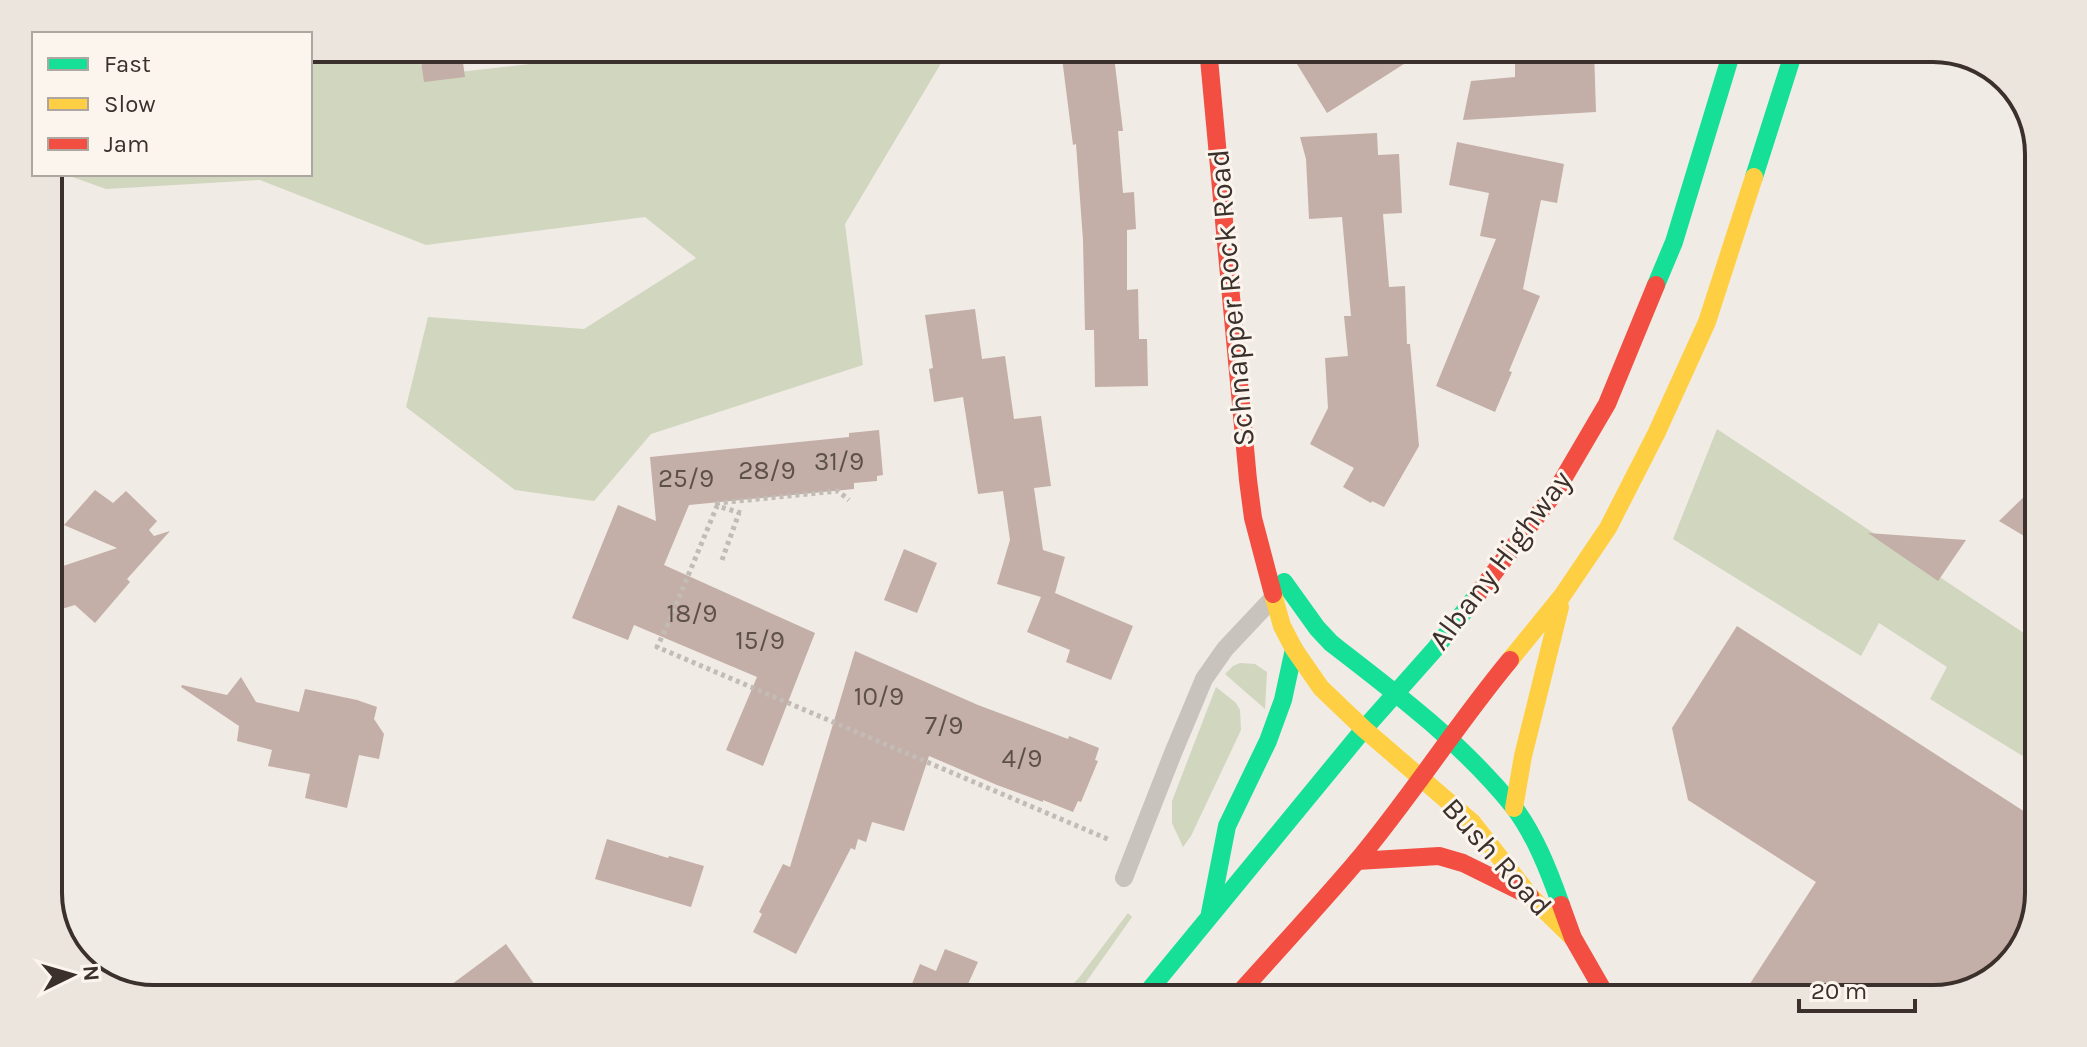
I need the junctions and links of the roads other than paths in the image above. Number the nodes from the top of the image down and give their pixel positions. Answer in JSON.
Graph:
{"nodes":[{"id":1,"x":1209,"y":62,"type":"edge"},
{"id":2,"x":1729,"y":62,"type":"edge"},
{"id":3,"x":1791,"y":62,"type":"edge"},
{"id":4,"x":1281,"y":591,"type":"junction"},
{"id":5,"x":1562,"y":596,"type":"junction"},
{"id":6,"x":1294,"y":649,"type":"junction"},
{"id":7,"x":1397,"y":694,"type":"junction"},
{"id":8,"x":1364,"y":729,"type":"junction"},
{"id":9,"x":1450,"y":738,"type":"junction"},
{"id":10,"x":1421,"y":777,"type":"junction"},
{"id":11,"x":1514,"y":808,"type":"junction"},
{"id":12,"x":1357,"y":861,"type":"junction"},
{"id":13,"x":1124,"y":878,"type":"dead end"},
{"id":14,"x":1530,"y":896,"type":"junction"},
{"id":15,"x":1210,"y":915,"type":"junction"},
{"id":16,"x":1573,"y":938,"type":"junction"},
{"id":17,"x":1153,"y":985,"type":"edge"},
{"id":18,"x":1246,"y":985,"type":"edge"},
{"id":19,"x":1600,"y":985,"type":"edge"}],
"edges":[{"from":1,"to":4,"type":"main road","name":"Schnapper Rock Road"},
{"from":2,"to":7,"type":"main road","name":"Albany Highway"},
{"from":3,"to":5,"type":"main road","name":"Albany Highway"},
{"from":4,"to":6,"type":"main road","name":"Schnapper Rock Road"},
{"from":4,"to":7,"type":"main road","name":"Schnapper Rock Road"},
{"from":4,"to":13,"type":"lane"},
{"from":5,"to":9,"type":"main road","name":"Albany Highway"},
{"from":5,"to":11,"type":"main road"},
{"from":6,"to":8,"type":"main road","name":"Schnapper Rock Road"},
{"from":6,"to":15,"type":"main road"},
{"from":7,"to":8,"type":"main road","name":"Albany Highway"},
{"from":7,"to":9,"type":"main road","name":"Bush Road"},
{"from":8,"to":10,"type":"main road","name":"Bush Road"},
{"from":8,"to":15,"type":"main road","name":"Albany Highway"},
{"from":9,"to":10,"type":"main road","name":"Albany Highway"},
{"from":9,"to":11,"type":"main road","name":"Bush Road"},
{"from":10,"to":12,"type":"main road","name":"Albany Highway"},
{"from":10,"to":14,"type":"main road","name":"Bush Road"},
{"from":11,"to":16,"type":"main road","name":"Bush Road"},
{"from":12,"to":14,"type":"main road"},
{"from":12,"to":18,"type":"main road","name":"Albany Highway"},
{"from":14,"to":16,"type":"main road","name":"Bush Road"},
{"from":15,"to":17,"type":"main road","name":"Albany Highway"},
{"from":16,"to":19,"type":"main road","name":"Bush Road"}]}
